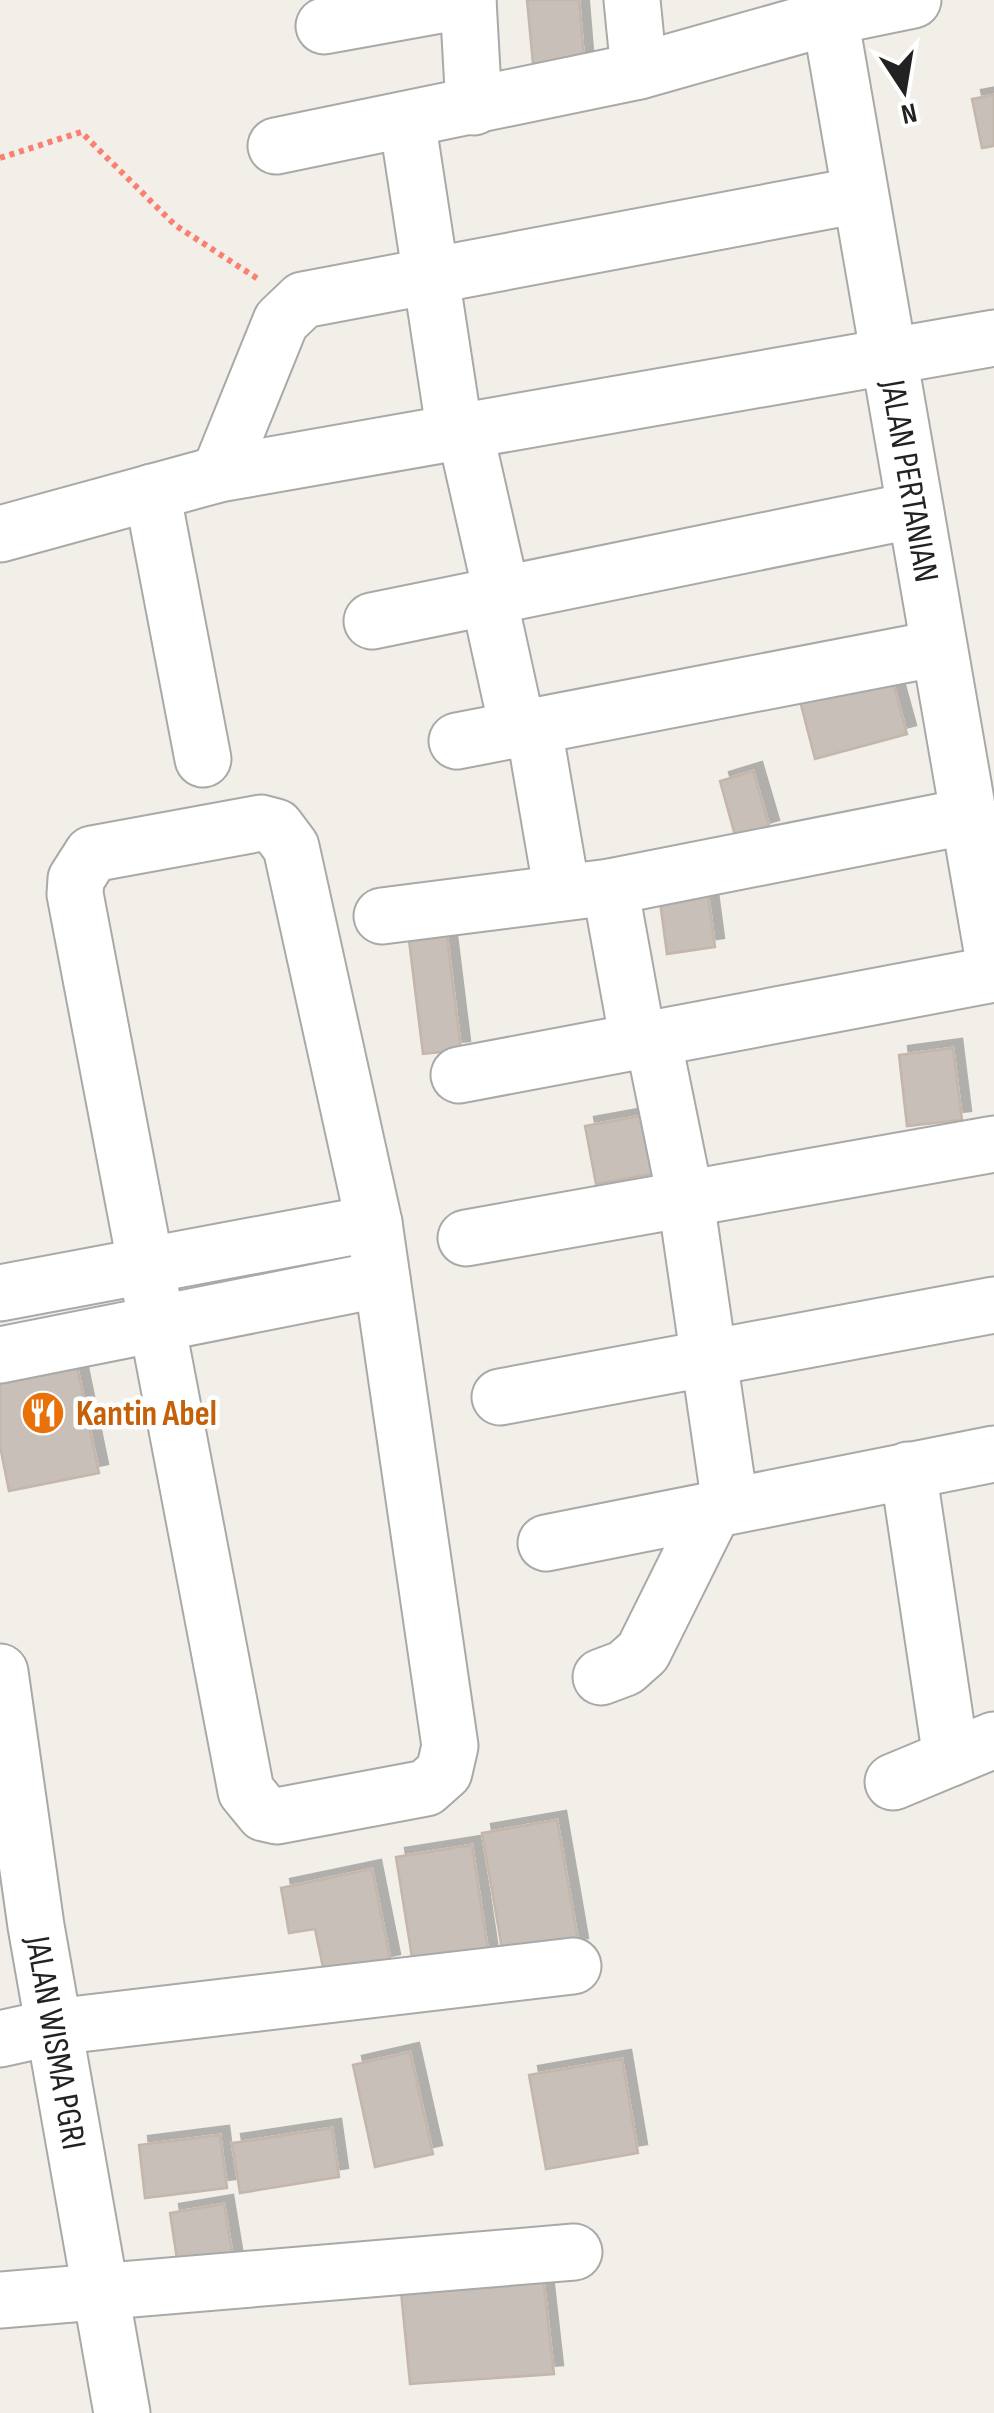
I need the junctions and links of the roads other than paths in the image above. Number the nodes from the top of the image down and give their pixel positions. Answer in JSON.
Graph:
{"nodes":[{"id":1,"x":468,"y":0,"type":"edge"},
{"id":2,"x":632,"y":0,"type":"edge"},
{"id":3,"x":912,"y":0,"type":"edge"},
{"id":4,"x":828,"y":8,"type":"edge"},
{"id":5,"x":324,"y":26,"type":"dead end"},
{"id":6,"x":640,"y":72,"type":"junction"},
{"id":7,"x":474,"y":107,"type":"junction"},
{"id":8,"x":407,"y":120,"type":"junction"},
{"id":9,"x":276,"y":146,"type":"dead end"},
{"id":10,"x":859,"y":195,"type":"junction"},
{"id":11,"x":429,"y":276,"type":"junction"},
{"id":12,"x":994,"y":338,"type":"edge"},
{"id":13,"x":886,"y":355,"type":"junction"},
{"id":14,"x":460,"y":433,"type":"junction"},
{"id":15,"x":219,"y":474,"type":"junction"},
{"id":16,"x":152,"y":492,"type":"junction"},
{"id":17,"x":914,"y":510,"type":"junction"},
{"id":18,"x":0,"y":534,"type":"edge"},
{"id":19,"x":496,"y":597,"type":"junction"},
{"id":20,"x":372,"y":621,"type":"dead end"},
{"id":21,"x":939,"y":648,"type":"junction"},
{"id":22,"x":526,"y":730,"type":"junction"},
{"id":23,"x":457,"y":741,"type":"dead end"},
{"id":24,"x":203,"y":759,"type":"dead end"},
{"id":25,"x":969,"y":816,"type":"junction"},
{"id":26,"x":586,"y":889,"type":"junction"},
{"id":27,"x":382,"y":916,"type":"dead end"},
{"id":28,"x":994,"y":962,"type":"edge"},
{"id":29,"x":994,"y":974,"type":"edge"},
{"id":30,"x":645,"y":1040,"type":"junction"},
{"id":31,"x":459,"y":1075,"type":"dead end"},
{"id":32,"x":994,"y":1144,"type":"edge"},
{"id":33,"x":686,"y":1201,"type":"junction"},
{"id":34,"x":374,"y":1223,"type":"junction"},
{"id":35,"x":466,"y":1238,"type":"dead end"},
{"id":36,"x":146,"y":1265,"type":"junction"},
{"id":37,"x":382,"y":1278,"type":"junction"},
{"id":38,"x":0,"y":1293,"type":"edge"},
{"id":39,"x":994,"y":1305,"type":"edge"},
{"id":40,"x":161,"y":1326,"type":"junction"},
{"id":41,"x":0,"y":1355,"type":"edge"},
{"id":42,"x":707,"y":1358,"type":"junction"},
{"id":43,"x":500,"y":1397,"type":"dead end"},
{"id":44,"x":994,"y":1454,"type":"edge"},
{"id":45,"x":908,"y":1470,"type":"junction"},
{"id":46,"x":722,"y":1506,"type":"junction"},
{"id":47,"x":546,"y":1543,"type":"dead end"},
{"id":48,"x":0,"y":1672,"type":"edge"},
{"id":49,"x":601,"y":1676,"type":"dead end"},
{"id":50,"x":973,"y":1749,"type":"edge"},
{"id":51,"x":8,"y":1767,"type":"edge"},
{"id":52,"x":893,"y":1782,"type":"dead end"},
{"id":53,"x":573,"y":1966,"type":"dead end"},
{"id":54,"x":54,"y":2027,"type":"junction"},
{"id":55,"x":0,"y":2039,"type":"edge"},
{"id":56,"x":574,"y":2252,"type":"dead end"},
{"id":57,"x":99,"y":2288,"type":"junction"},
{"id":58,"x":0,"y":2300,"type":"edge"},
{"id":59,"x":122,"y":2413,"type":"edge"}],
"edges":[{"from":1,"to":5,"type":"street"},
{"from":1,"to":7,"type":"street"},
{"from":2,"to":6,"type":"street"},
{"from":3,"to":4,"type":"street"},
{"from":4,"to":6,"type":"street"},
{"from":4,"to":10,"type":"street","name":"JALAN PERTANIAN"},
{"from":6,"to":7,"type":"street"},
{"from":7,"to":8,"type":"street"},
{"from":8,"to":9,"type":"street"},
{"from":8,"to":11,"type":"street"},
{"from":10,"to":11,"type":"street"},
{"from":10,"to":13,"type":"street","name":"JALAN PERTANIAN"},
{"from":11,"to":14,"type":"street"},
{"from":11,"to":15,"type":"street"},
{"from":12,"to":13,"type":"street"},
{"from":13,"to":14,"type":"street"},
{"from":13,"to":17,"type":"street","name":"JALAN PERTANIAN"},
{"from":14,"to":15,"type":"street"},
{"from":14,"to":19,"type":"street"},
{"from":15,"to":16,"type":"street"},
{"from":16,"to":18,"type":"street"},
{"from":16,"to":24,"type":"street"},
{"from":17,"to":19,"type":"street"},
{"from":17,"to":21,"type":"street","name":"JALAN PERTANIAN"},
{"from":19,"to":20,"type":"street"},
{"from":19,"to":22,"type":"street"},
{"from":21,"to":22,"type":"street"},
{"from":21,"to":25,"type":"street","name":"JALAN PERTANIAN"},
{"from":22,"to":23,"type":"street"},
{"from":22,"to":26,"type":"street"},
{"from":25,"to":26,"type":"street"},
{"from":25,"to":28,"type":"street","name":"JALAN PERTANIAN"},
{"from":26,"to":27,"type":"street"},
{"from":26,"to":30,"type":"street"},
{"from":29,"to":30,"type":"street"},
{"from":30,"to":31,"type":"street"},
{"from":30,"to":33,"type":"street"},
{"from":32,"to":33,"type":"street"},
{"from":33,"to":35,"type":"street"},
{"from":33,"to":42,"type":"street"},
{"from":34,"to":36,"type":"street"},
{"from":34,"to":36,"type":"street"},
{"from":34,"to":37,"type":"street"},
{"from":36,"to":38,"type":"street"},
{"from":36,"to":40,"type":"street"},
{"from":37,"to":40,"type":"street"},
{"from":37,"to":40,"type":"street"},
{"from":39,"to":42,"type":"street"},
{"from":40,"to":41,"type":"street"},
{"from":42,"to":43,"type":"street"},
{"from":42,"to":46,"type":"street"},
{"from":44,"to":45,"type":"street"},
{"from":45,"to":46,"type":"street"},
{"from":45,"to":50,"type":"street"},
{"from":46,"to":47,"type":"street"},
{"from":46,"to":49,"type":"street"},
{"from":48,"to":51,"type":"street","name":"JALAN WISMA PGRI"},
{"from":50,"to":52,"type":"street"},
{"from":51,"to":54,"type":"street","name":"JALAN WISMA PGRI"},
{"from":53,"to":54,"type":"street"},
{"from":54,"to":55,"type":"street"},
{"from":54,"to":57,"type":"street","name":"JALAN WISMA PGRI"},
{"from":56,"to":57,"type":"street"},
{"from":57,"to":58,"type":"street"},
{"from":57,"to":59,"type":"street","name":"JALAN WISMA PGRI"}]}
